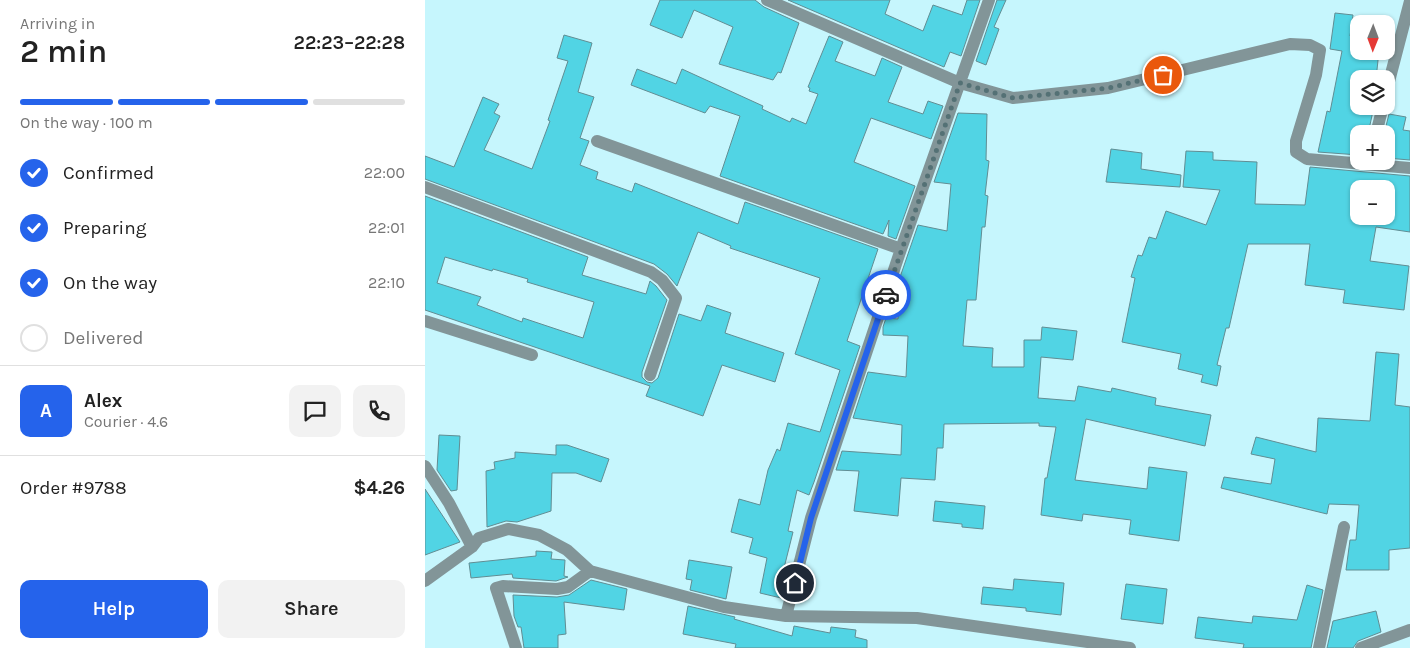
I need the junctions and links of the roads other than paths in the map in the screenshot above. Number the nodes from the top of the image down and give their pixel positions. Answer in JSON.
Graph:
{"nodes":[{"id":1,"x":767,"y":0,"type":"edge"},
{"id":2,"x":989,"y":0,"type":"edge"},
{"id":3,"x":1410,"y":1,"type":"edge"},
{"id":4,"x":1392,"y":70,"type":"edge"},
{"id":5,"x":960,"y":83,"type":"junction"},
{"id":6,"x":597,"y":141,"type":"dead end"},
{"id":7,"x":1350,"y":161,"type":"edge"},
{"id":8,"x":1395,"y":166,"type":"edge"},
{"id":9,"x":1410,"y":168,"type":"edge"},
{"id":10,"x":425,"y":186,"type":"edge"},
{"id":11,"x":901,"y":249,"type":"junction"},
{"id":12,"x":425,"y":320,"type":"edge"},
{"id":13,"x":532,"y":355,"type":"dead end"},
{"id":14,"x":650,"y":375,"type":"dead end"},
{"id":15,"x":425,"y":466,"type":"edge"},
{"id":16,"x":1344,"y":527,"type":"dead end"},
{"id":17,"x":472,"y":547,"type":"junction"},
{"id":18,"x":590,"y":571,"type":"junction"},
{"id":19,"x":425,"y":581,"type":"edge"},
{"id":20,"x":786,"y":616,"type":"junction"},
{"id":21,"x":1410,"y":630,"type":"edge"},
{"id":22,"x":516,"y":648,"type":"edge"},
{"id":23,"x":1130,"y":648,"type":"edge"},
{"id":24,"x":1319,"y":648,"type":"edge"},
{"id":25,"x":1361,"y":648,"type":"edge"}],
"edges":[{"from":1,"to":5,"type":"street"},
{"from":2,"to":5,"type":"street"},
{"from":3,"to":4,"type":"street"},
{"from":5,"to":7,"type":"street"},
{"from":5,"to":11,"type":"street"},
{"from":6,"to":11,"type":"street"},
{"from":8,"to":9,"type":"street"},
{"from":10,"to":14,"type":"street"},
{"from":11,"to":20,"type":"street"},
{"from":12,"to":13,"type":"street"},
{"from":15,"to":17,"type":"street"},
{"from":16,"to":24,"type":"street"},
{"from":17,"to":18,"type":"street"},
{"from":17,"to":19,"type":"street"},
{"from":18,"to":20,"type":"street"},
{"from":18,"to":22,"type":"street"},
{"from":20,"to":23,"type":"street"},
{"from":21,"to":25,"type":"street"}]}
